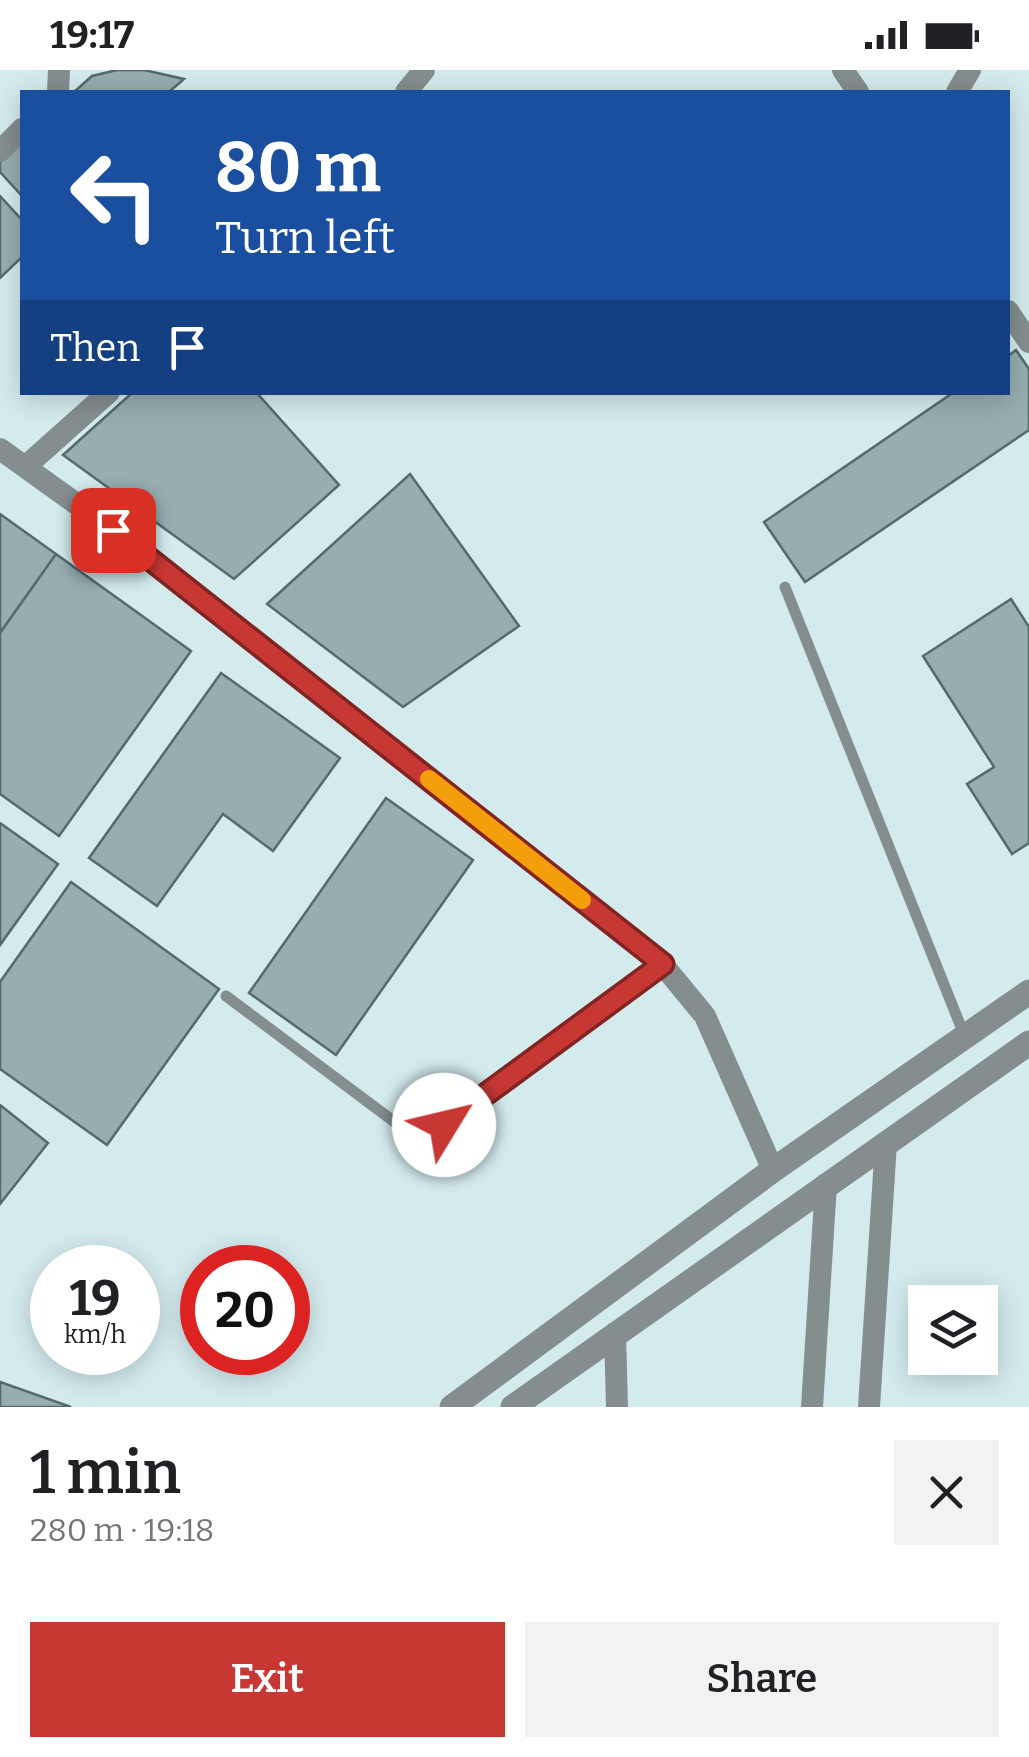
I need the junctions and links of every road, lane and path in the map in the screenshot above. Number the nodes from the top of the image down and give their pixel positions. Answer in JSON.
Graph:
{"nodes":[{"id":1,"x":424,"y":70,"type":"edge"},
{"id":2,"x":408,"y":90,"type":"edge"},
{"id":3,"x":20,"y":131,"type":"edge"},
{"id":4,"x":0,"y":151,"type":"edge"},
{"id":5,"x":1010,"y":314,"type":"edge"},
{"id":6,"x":1029,"y":342,"type":"edge"},
{"id":7,"x":106,"y":395,"type":"edge"},
{"id":8,"x":0,"y":449,"type":"edge"},
{"id":9,"x":25,"y":467,"type":"junction"},
{"id":10,"x":785,"y":587,"type":"dead end"},
{"id":11,"x":663,"y":964,"type":"junction"},
{"id":12,"x":1029,"y":992,"type":"edge"},
{"id":13,"x":226,"y":996,"type":"dead end"},
{"id":14,"x":965,"y":1037,"type":"junction"},
{"id":15,"x":1029,"y":1042,"type":"edge"},
{"id":16,"x":886,"y":1143,"type":"junction"},
{"id":17,"x":773,"y":1170,"type":"junction"},
{"id":18,"x":826,"y":1184,"type":"junction"},
{"id":19,"x":615,"y":1333,"type":"junction"},
{"id":20,"x":452,"y":1407,"type":"edge"},
{"id":21,"x":512,"y":1407,"type":"edge"},
{"id":22,"x":617,"y":1407,"type":"edge"},
{"id":23,"x":812,"y":1407,"type":"edge"},
{"id":24,"x":868,"y":1407,"type":"edge"}],
"edges":[{"from":1,"to":2,"type":"street"},
{"from":3,"to":4,"type":"street"},
{"from":5,"to":6,"type":"street"},
{"from":7,"to":9,"type":"street"},
{"from":8,"to":9,"type":"street"},
{"from":9,"to":11,"type":"street"},
{"from":10,"to":14,"type":"lane"},
{"from":11,"to":13,"type":"lane"},
{"from":11,"to":17,"type":"street"},
{"from":12,"to":14,"type":"street"},
{"from":14,"to":17,"type":"street"},
{"from":15,"to":16,"type":"street"},
{"from":16,"to":18,"type":"street"},
{"from":16,"to":24,"type":"street"},
{"from":17,"to":20,"type":"street"},
{"from":18,"to":19,"type":"street"},
{"from":18,"to":23,"type":"street"},
{"from":19,"to":21,"type":"street"},
{"from":19,"to":22,"type":"street"}]}
